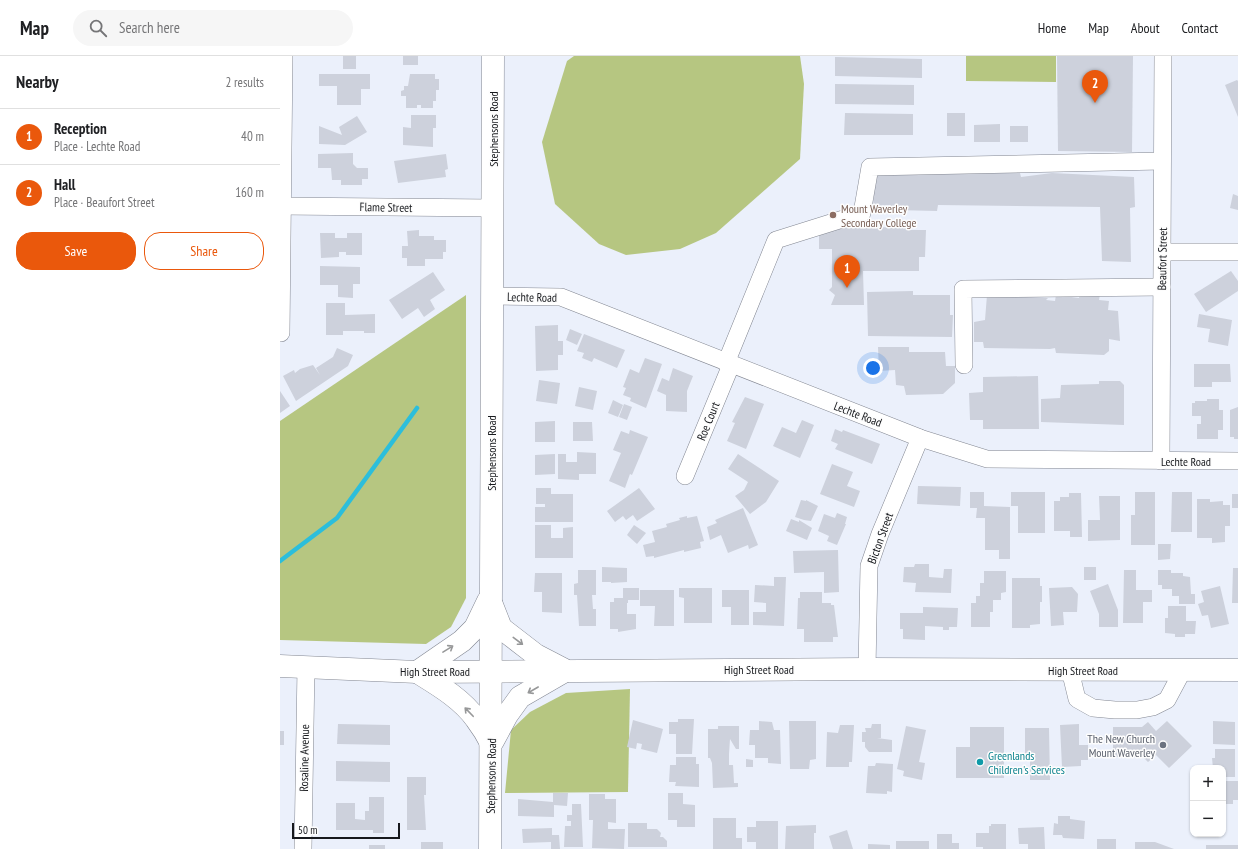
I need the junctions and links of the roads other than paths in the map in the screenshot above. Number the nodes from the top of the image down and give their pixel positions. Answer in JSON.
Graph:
{"nodes":[{"id":1,"x":284,"y":56,"type":"edge"},
{"id":2,"x":493,"y":56,"type":"edge"},
{"id":3,"x":1163,"y":56,"type":"edge"},
{"id":4,"x":1162,"y":161,"type":"junction"},
{"id":5,"x":281,"y":206,"type":"edge"},
{"id":6,"x":493,"y":208,"type":"junction"},
{"id":7,"x":1163,"y":252,"type":"junction"},
{"id":8,"x":1238,"y":252,"type":"edge"},
{"id":9,"x":1162,"y":287,"type":"junction"},
{"id":10,"x":492,"y":296,"type":"junction"},
{"id":11,"x":281,"y":333,"type":"dead end"},
{"id":12,"x":728,"y":364,"type":"junction"},
{"id":13,"x":964,"y":365,"type":"dead end"},
{"id":14,"x":920,"y":438,"type":"junction"},
{"id":15,"x":1238,"y":461,"type":"edge"},
{"id":16,"x":1161,"y":462,"type":"junction"},
{"id":17,"x":685,"y":476,"type":"dead end"},
{"id":18,"x":490,"y":598,"type":"junction"},
{"id":19,"x":280,"y":666,"type":"edge"},
{"id":20,"x":306,"y":667,"type":"junction"},
{"id":21,"x":867,"y":669,"type":"junction"},
{"id":22,"x":566,"y":670,"type":"junction"},
{"id":23,"x":1070,"y":670,"type":"junction"},
{"id":24,"x":1183,"y":670,"type":"junction"},
{"id":25,"x":1238,"y":670,"type":"edge"},
{"id":26,"x":491,"y":671,"type":"junction"},
{"id":27,"x":417,"y":672,"type":"junction"},
{"id":28,"x":492,"y":744,"type":"junction"},
{"id":29,"x":303,"y":849,"type":"edge"},
{"id":30,"x":490,"y":849,"type":"edge"}],
"edges":[{"from":1,"to":5,"type":"street"},
{"from":2,"to":6,"type":"main road","name":"Stephensons Road"},
{"from":3,"to":4,"type":"street","name":"Beaufort Street"},
{"from":4,"to":7,"type":"street","name":"Beaufort Street"},
{"from":4,"to":12,"type":"street","name":"Roe Court"},
{"from":5,"to":6,"type":"street","name":"Flame Street"},
{"from":5,"to":11,"type":"street"},
{"from":6,"to":10,"type":"main road","name":"Stephensons Road"},
{"from":7,"to":8,"type":"street"},
{"from":7,"to":9,"type":"street","name":"Beaufort Street"},
{"from":9,"to":13,"type":"street"},
{"from":9,"to":16,"type":"street","name":"Beaufort Street"},
{"from":10,"to":12,"type":"street","name":"Lechte Road"},
{"from":10,"to":18,"type":"main road","name":"Stephensons Road"},
{"from":12,"to":14,"type":"street","name":"Lechte Road"},
{"from":12,"to":17,"type":"street","name":"Roe Court"},
{"from":14,"to":16,"type":"street","name":"Lechte Road"},
{"from":14,"to":21,"type":"street","name":"Bicton Street"},
{"from":15,"to":16,"type":"street","name":"Lechte Road"},
{"from":18,"to":22,"type":"main road","one_way":true},
{"from":18,"to":26,"type":"main road","name":"Stephensons Road"},
{"from":27,"to":18,"type":"main road","one_way":true},
{"from":19,"to":20,"type":"main road","name":"High Street Road"},
{"from":20,"to":27,"type":"main road","name":"High Street Road"},
{"from":20,"to":29,"type":"street","name":"Rosaline Avenue"},
{"from":21,"to":22,"type":"main road","name":"High Street Road"},
{"from":21,"to":23,"type":"main road","name":"High Street Road"},
{"from":22,"to":26,"type":"main road","name":"High Street Road"},
{"from":22,"to":28,"type":"main road","one_way":true},
{"from":23,"to":24,"type":"main road","name":"High Street Road"},
{"from":23,"to":24,"type":"street"},
{"from":24,"to":25,"type":"main road","name":"High Street Road"},
{"from":26,"to":27,"type":"main road","name":"High Street Road"},
{"from":26,"to":28,"type":"main road","name":"Stephensons Road"},
{"from":28,"to":27,"type":"main road","one_way":true},
{"from":28,"to":30,"type":"main road","name":"Stephensons Road"}]}
